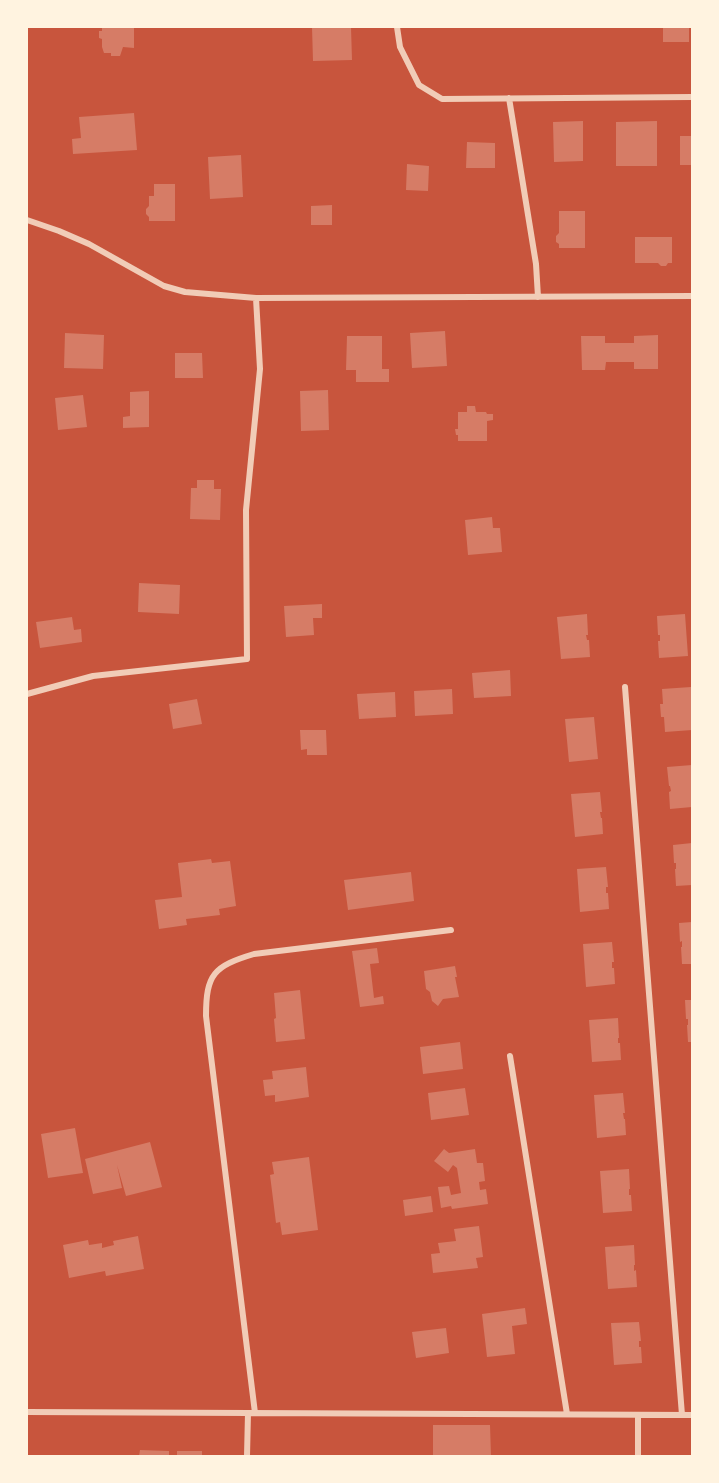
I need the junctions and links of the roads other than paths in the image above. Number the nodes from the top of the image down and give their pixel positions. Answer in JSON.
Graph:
{"nodes":[{"id":1,"x":397,"y":27,"type":"edge"},
{"id":2,"x":509,"y":98,"type":"junction"},
{"id":3,"x":692,"y":98,"type":"edge"},
{"id":4,"x":27,"y":220,"type":"edge"},
{"id":5,"x":692,"y":296,"type":"edge"},
{"id":6,"x":538,"y":297,"type":"junction"},
{"id":7,"x":256,"y":298,"type":"junction"},
{"id":8,"x":625,"y":687,"type":"dead end"},
{"id":9,"x":27,"y":694,"type":"edge"},
{"id":10,"x":451,"y":930,"type":"dead end"},
{"id":11,"x":510,"y":1056,"type":"dead end"},
{"id":12,"x":27,"y":1412,"type":"edge"},
{"id":13,"x":251,"y":1413,"type":"junction"},
{"id":14,"x":567,"y":1414,"type":"junction"},
{"id":15,"x":638,"y":1415,"type":"junction"},
{"id":16,"x":681,"y":1415,"type":"junction"},
{"id":17,"x":692,"y":1415,"type":"edge"},
{"id":18,"x":247,"y":1456,"type":"edge"},
{"id":19,"x":638,"y":1456,"type":"edge"}],
"edges":[{"from":1,"to":2,"type":"street"},
{"from":2,"to":3,"type":"street"},
{"from":2,"to":6,"type":"street"},
{"from":4,"to":7,"type":"street"},
{"from":5,"to":6,"type":"street"},
{"from":6,"to":7,"type":"street"},
{"from":7,"to":9,"type":"street"},
{"from":8,"to":16,"type":"street"},
{"from":10,"to":13,"type":"street"},
{"from":11,"to":14,"type":"street"},
{"from":12,"to":13,"type":"street"},
{"from":13,"to":14,"type":"street"},
{"from":13,"to":18,"type":"street"},
{"from":14,"to":15,"type":"street"},
{"from":15,"to":16,"type":"street"},
{"from":15,"to":19,"type":"street"},
{"from":16,"to":17,"type":"street"}]}
